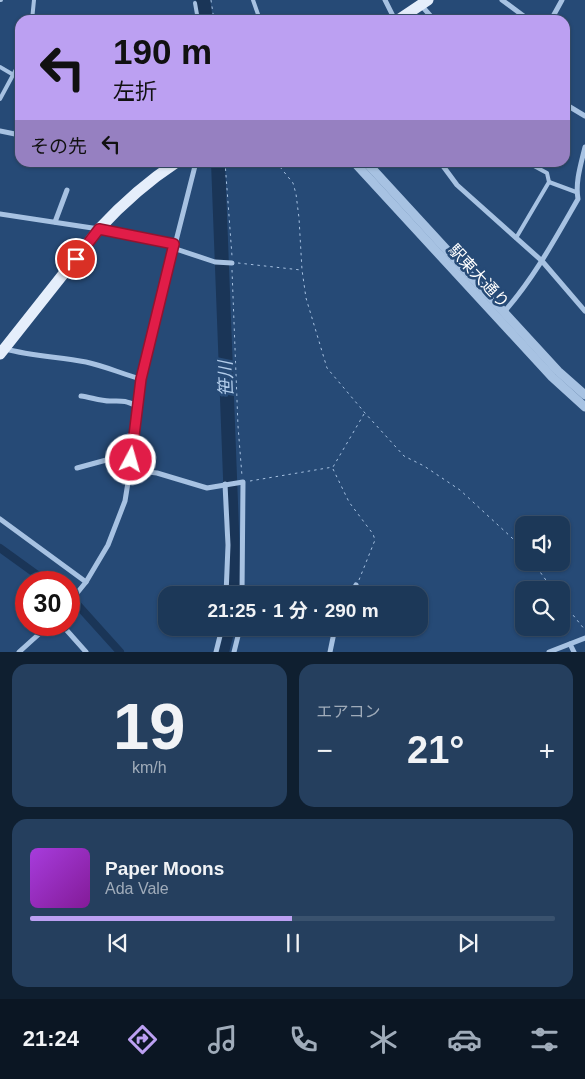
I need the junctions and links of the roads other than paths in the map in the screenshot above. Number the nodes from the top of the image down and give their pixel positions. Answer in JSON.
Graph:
{"nodes":[{"id":1,"x":34,"y":0,"type":"edge"},
{"id":2,"x":253,"y":0,"type":"edge"},
{"id":3,"x":385,"y":0,"type":"edge"},
{"id":4,"x":502,"y":0,"type":"edge"},
{"id":5,"x":562,"y":0,"type":"edge"},
{"id":6,"x":195,"y":3,"type":"dead end"},
{"id":7,"x":424,"y":3,"type":"edge"},
{"id":8,"x":32,"y":15,"type":"edge"},
{"id":9,"x":197,"y":15,"type":"edge"},
{"id":10,"x":258,"y":15,"type":"edge"},
{"id":11,"x":393,"y":15,"type":"edge"},
{"id":12,"x":404,"y":15,"type":"edge"},
{"id":13,"x":431,"y":15,"type":"edge"},
{"id":14,"x":522,"y":15,"type":"edge"},
{"id":15,"x":554,"y":15,"type":"edge"},
{"id":16,"x":0,"y":67,"type":"edge"},
{"id":17,"x":15,"y":70,"type":"edge"},
{"id":18,"x":12,"y":74,"type":"junction"},
{"id":19,"x":0,"y":100,"type":"edge"},
{"id":20,"x":570,"y":107,"type":"edge"},
{"id":21,"x":585,"y":116,"type":"edge"},
{"id":22,"x":0,"y":131,"type":"edge"},
{"id":23,"x":15,"y":134,"type":"edge"},
{"id":24,"x":585,"y":147,"type":"edge"},
{"id":25,"x":170,"y":167,"type":"edge"},
{"id":26,"x":195,"y":167,"type":"edge"},
{"id":27,"x":359,"y":167,"type":"edge"},
{"id":28,"x":371,"y":167,"type":"edge"},
{"id":29,"x":444,"y":167,"type":"edge"},
{"id":30,"x":536,"y":167,"type":"edge"},
{"id":31,"x":549,"y":182,"type":"junction"},
{"id":32,"x":67,"y":190,"type":"dead end"},
{"id":33,"x":576,"y":192,"type":"junction"},
{"id":34,"x":0,"y":214,"type":"edge"},
{"id":35,"x":55,"y":222,"type":"junction"},
{"id":36,"x":99,"y":229,"type":"junction"},
{"id":37,"x":516,"y":238,"type":"junction"},
{"id":38,"x":174,"y":246,"type":"junction"},
{"id":39,"x":542,"y":261,"type":"junction"},
{"id":40,"x":232,"y":263,"type":"road end"},
{"id":41,"x":585,"y":311,"type":"edge"},
{"id":42,"x":504,"y":312,"type":"junction"},
{"id":43,"x":2,"y":350,"type":"edge"},
{"id":44,"x":141,"y":379,"type":"junction"},
{"id":45,"x":585,"y":395,"type":"edge"},
{"id":46,"x":81,"y":396,"type":"dead end"},
{"id":47,"x":137,"y":406,"type":"junction"},
{"id":48,"x":585,"y":407,"type":"edge"},
{"id":49,"x":131,"y":460,"type":"junction"},
{"id":50,"x":77,"y":468,"type":"dead end"},
{"id":51,"x":130,"y":470,"type":"junction"},
{"id":52,"x":225,"y":484,"type":"junction"},
{"id":53,"x":0,"y":519,"type":"edge"},
{"id":54,"x":86,"y":582,"type":"junction"},
{"id":55,"x":226,"y":586,"type":"edge"},
{"id":56,"x":242,"y":586,"type":"edge"},
{"id":57,"x":80,"y":589,"type":"edge"},
{"id":58,"x":37,"y":636,"type":"edge"},
{"id":59,"x":72,"y":636,"type":"edge"},
{"id":60,"x":220,"y":636,"type":"edge"},
{"id":61,"x":238,"y":636,"type":"edge"},
{"id":62,"x":334,"y":636,"type":"edge"},
{"id":63,"x":585,"y":638,"type":"edge"},
{"id":64,"x":570,"y":644,"type":"junction"},
{"id":65,"x":19,"y":652,"type":"edge"},
{"id":66,"x":86,"y":652,"type":"edge"},
{"id":67,"x":216,"y":652,"type":"edge"},
{"id":68,"x":234,"y":652,"type":"edge"},
{"id":69,"x":330,"y":652,"type":"edge"},
{"id":70,"x":549,"y":652,"type":"edge"},
{"id":71,"x":574,"y":652,"type":"edge"}],
"edges":[{"from":1,"to":8,"type":"lane"},
{"from":2,"to":10,"type":"lane"},
{"from":3,"to":11,"type":"street"},
{"from":4,"to":14,"type":"street"},
{"from":5,"to":15,"type":"street"},
{"from":6,"to":9,"type":"lane"},
{"from":7,"to":12,"type":"main road"},
{"from":7,"to":13,"type":"street"},
{"from":16,"to":18,"type":"lane"},
{"from":17,"to":18,"type":"lane"},
{"from":18,"to":19,"type":"lane"},
{"from":20,"to":21,"type":"street"},
{"from":22,"to":23,"type":"street"},
{"from":24,"to":33,"type":"street"},
{"from":25,"to":36,"type":"main road"},
{"from":26,"to":38,"type":"street"},
{"from":27,"to":48,"type":"street","name":"駅東大通り"},
{"from":28,"to":42,"type":"street","name":"駅東大通り"},
{"from":29,"to":37,"type":"street"},
{"from":30,"to":31,"type":"lane"},
{"from":31,"to":33,"type":"lane"},
{"from":31,"to":37,"type":"lane"},
{"from":32,"to":35,"type":"street"},
{"from":33,"to":39,"type":"street"},
{"from":34,"to":35,"type":"street"},
{"from":35,"to":36,"type":"street"},
{"from":36,"to":38,"type":"street"},
{"from":36,"to":43,"type":"main road"},
{"from":37,"to":39,"type":"street"},
{"from":38,"to":40,"type":"street"},
{"from":38,"to":44,"type":"street"},
{"from":39,"to":41,"type":"street"},
{"from":39,"to":42,"type":"street"},
{"from":42,"to":45,"type":"street","name":"駅東大通り"},
{"from":43,"to":44,"type":"street"},
{"from":44,"to":47,"type":"street"},
{"from":46,"to":47,"type":"street"},
{"from":47,"to":49,"type":"street"},
{"from":49,"to":50,"type":"street"},
{"from":49,"to":51,"type":"street"},
{"from":51,"to":52,"type":"street"},
{"from":51,"to":54,"type":"street"},
{"from":52,"to":55,"type":"street"},
{"from":52,"to":56,"type":"street"},
{"from":53,"to":54,"type":"street"},
{"from":54,"to":57,"type":"street"},
{"from":58,"to":65,"type":"street"},
{"from":59,"to":66,"type":"street"},
{"from":60,"to":67,"type":"street"},
{"from":61,"to":68,"type":"street"},
{"from":62,"to":69,"type":"street"},
{"from":63,"to":64,"type":"street"},
{"from":64,"to":70,"type":"street"},
{"from":64,"to":71,"type":"street"}]}
